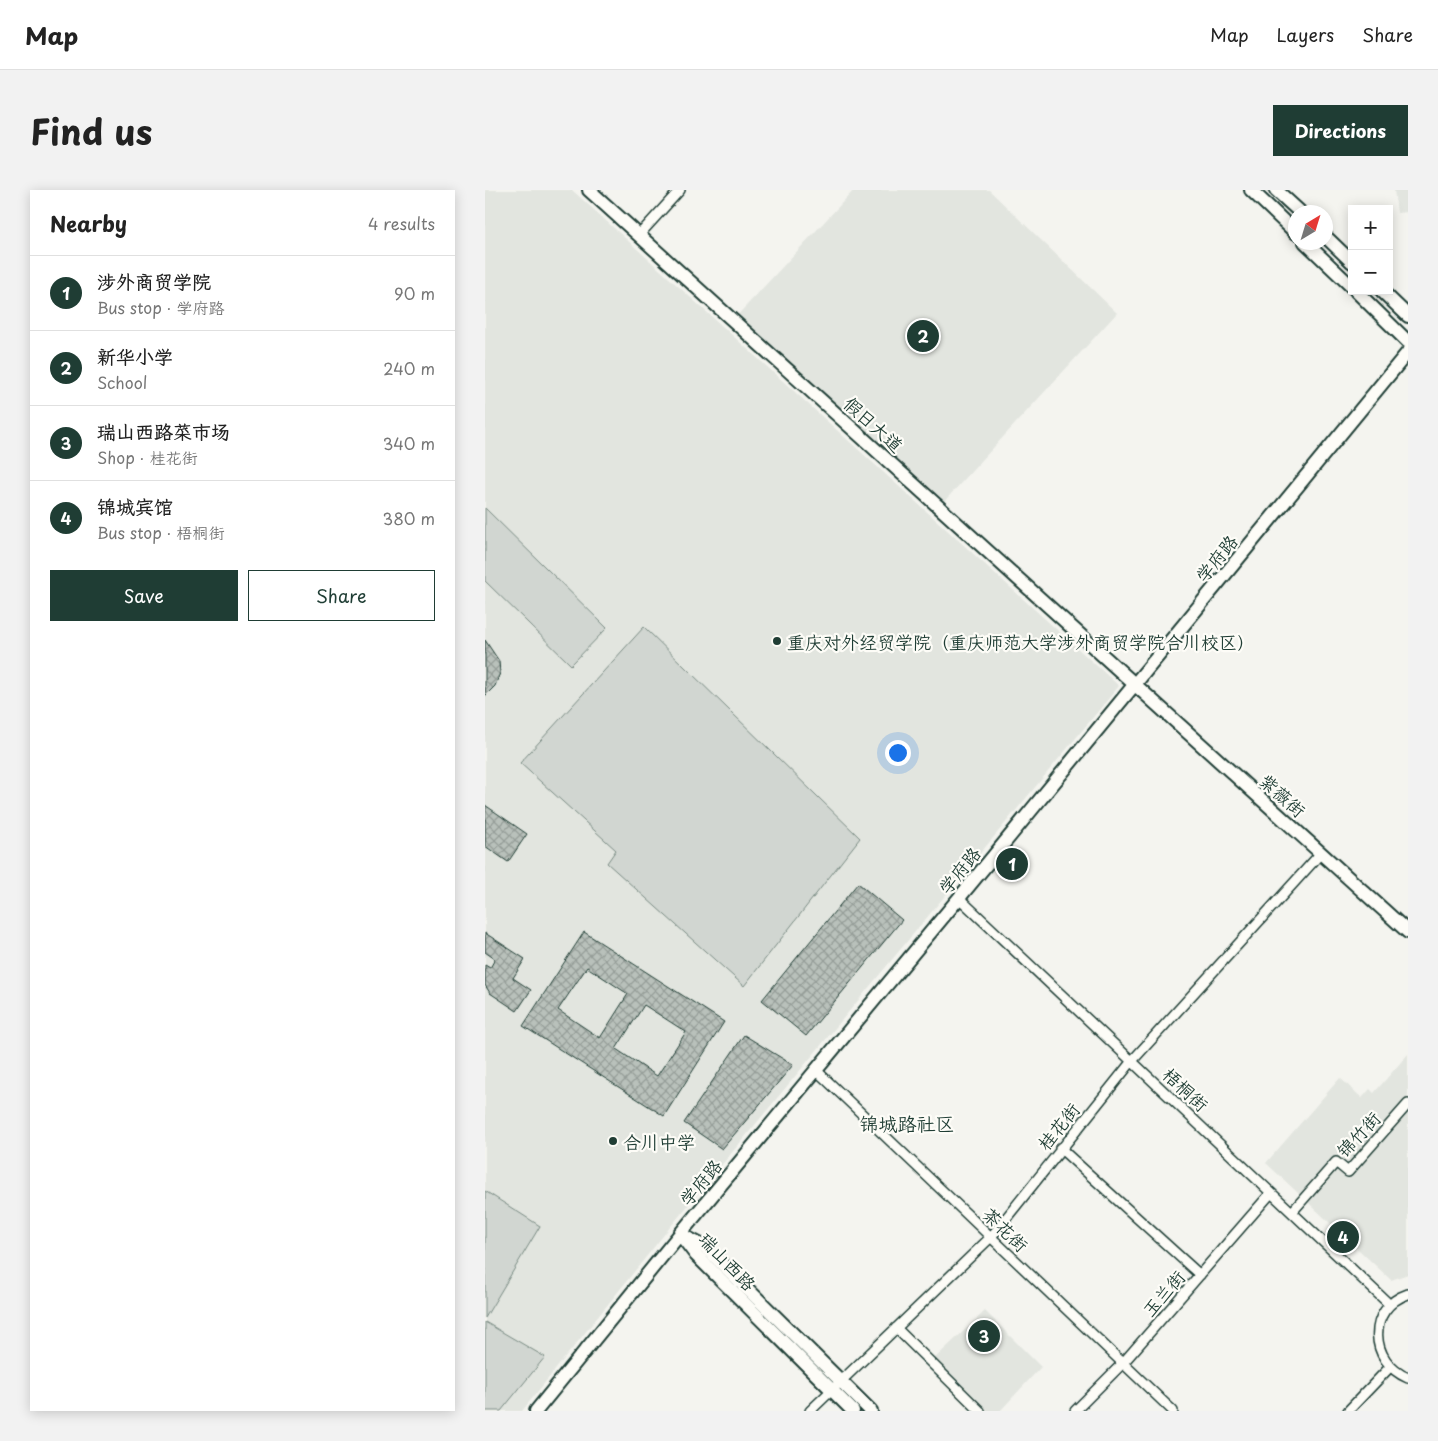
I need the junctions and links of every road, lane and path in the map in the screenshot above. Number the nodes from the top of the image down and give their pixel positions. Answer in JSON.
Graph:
{"nodes":[{"id":1,"x":589,"y":190,"type":"edge"},
{"id":2,"x":680,"y":190,"type":"edge"},
{"id":3,"x":1251,"y":190,"type":"edge"},
{"id":4,"x":1276,"y":190,"type":"edge"},
{"id":5,"x":1292,"y":205,"type":"edge"},
{"id":6,"x":1288,"y":226,"type":"edge"},
{"id":7,"x":639,"y":235,"type":"junction"},
{"id":8,"x":1333,"y":244,"type":"edge"},
{"id":9,"x":1313,"y":250,"type":"edge"},
{"id":10,"x":1348,"y":258,"type":"edge"},
{"id":11,"x":1348,"y":284,"type":"edge"},
{"id":12,"x":1360,"y":295,"type":"edge"},
{"id":13,"x":1386,"y":295,"type":"edge"},
{"id":14,"x":1408,"y":316,"type":"edge"},
{"id":15,"x":1408,"y":342,"type":"edge"},
{"id":16,"x":1408,"y":352,"type":"edge"},
{"id":17,"x":1134,"y":685,"type":"junction"},
{"id":18,"x":1321,"y":853,"type":"junction"},
{"id":19,"x":959,"y":898,"type":"junction"},
{"id":20,"x":1408,"y":932,"type":"edge"},
{"id":21,"x":1132,"y":1061,"type":"junction"},
{"id":22,"x":816,"y":1070,"type":"junction"},
{"id":23,"x":1408,"y":1104,"type":"edge"},
{"id":24,"x":1060,"y":1148,"type":"junction"},
{"id":25,"x":1271,"y":1193,"type":"junction"},
{"id":26,"x":1292,"y":1212,"type":"junction"},
{"id":27,"x":680,"y":1234,"type":"junction"},
{"id":28,"x":991,"y":1236,"type":"junction"},
{"id":29,"x":1199,"y":1275,"type":"junction"},
{"id":30,"x":1408,"y":1294,"type":"edge"},
{"id":31,"x":1390,"y":1305,"type":"junction"},
{"id":32,"x":897,"y":1328,"type":"junction"},
{"id":33,"x":1123,"y":1363,"type":"junction"},
{"id":34,"x":1391,"y":1368,"type":"junction"},
{"id":35,"x":1408,"y":1378,"type":"edge"},
{"id":36,"x":836,"y":1386,"type":"junction"},
{"id":37,"x":537,"y":1411,"type":"edge"},
{"id":38,"x":810,"y":1411,"type":"edge"},
{"id":39,"x":853,"y":1411,"type":"edge"},
{"id":40,"x":871,"y":1411,"type":"edge"},
{"id":41,"x":980,"y":1411,"type":"edge"},
{"id":42,"x":1075,"y":1411,"type":"edge"},
{"id":43,"x":1173,"y":1411,"type":"edge"},
{"id":44,"x":1348,"y":1411,"type":"edge"}],
"edges":[{"from":1,"to":7,"type":"main road","name":"假日大道"},
{"from":2,"to":7,"type":"street"},
{"from":3,"to":6,"type":"main road"},
{"from":4,"to":5,"type":"main road"},
{"from":7,"to":17,"type":"main road","name":"假日大道"},
{"from":8,"to":10,"type":"main road"},
{"from":9,"to":11,"type":"main road"},
{"from":12,"to":15,"type":"main road"},
{"from":13,"to":14,"type":"main road"},
{"from":16,"to":17,"type":"main road","name":"学府路"},
{"from":17,"to":18,"type":"main road","name":"紫薇街"},
{"from":17,"to":19,"type":"main road","name":"学府路"},
{"from":18,"to":20,"type":"main road","name":"紫薇街"},
{"from":18,"to":21,"type":"street","name":"桂花街"},
{"from":19,"to":21,"type":"street","name":"梧桐街"},
{"from":19,"to":22,"type":"main road","name":"学府路"},
{"from":21,"to":24,"type":"street","name":"桂花街"},
{"from":21,"to":25,"type":"street","name":"梧桐街"},
{"from":22,"to":27,"type":"main road","name":"学府路"},
{"from":22,"to":28,"type":"street","name":"茶花街"},
{"from":23,"to":26,"type":"street","name":"锦竹街"},
{"from":24,"to":28,"type":"street","name":"桂花街"},
{"from":24,"to":29,"type":"street"},
{"from":25,"to":26,"type":"street","name":"梧桐街"},
{"from":25,"to":29,"type":"street","name":"玉兰街"},
{"from":26,"to":31,"type":"street","name":"梧桐街"},
{"from":27,"to":36,"type":"main road","name":"瑞山西路"},
{"from":27,"to":37,"type":"main road","name":"学府路"},
{"from":28,"to":32,"type":"street","name":"桂花街"},
{"from":28,"to":33,"type":"street","name":"茶花街"},
{"from":29,"to":33,"type":"street","name":"玉兰街"},
{"from":30,"to":31,"type":"street"},
{"from":31,"to":34,"type":"street"},
{"from":32,"to":36,"type":"street","name":"桂花街"},
{"from":32,"to":41,"type":"street"},
{"from":33,"to":42,"type":"street","name":"玉兰街"},
{"from":33,"to":43,"type":"street","name":"茶花街"},
{"from":34,"to":35,"type":"street"},
{"from":34,"to":44,"type":"street"},
{"from":36,"to":38,"type":"street","name":"桂花街"},
{"from":36,"to":39,"type":"main road","name":"瑞山西路"},
{"from":36,"to":40,"type":"main road","name":"瑞山西路"}]}
